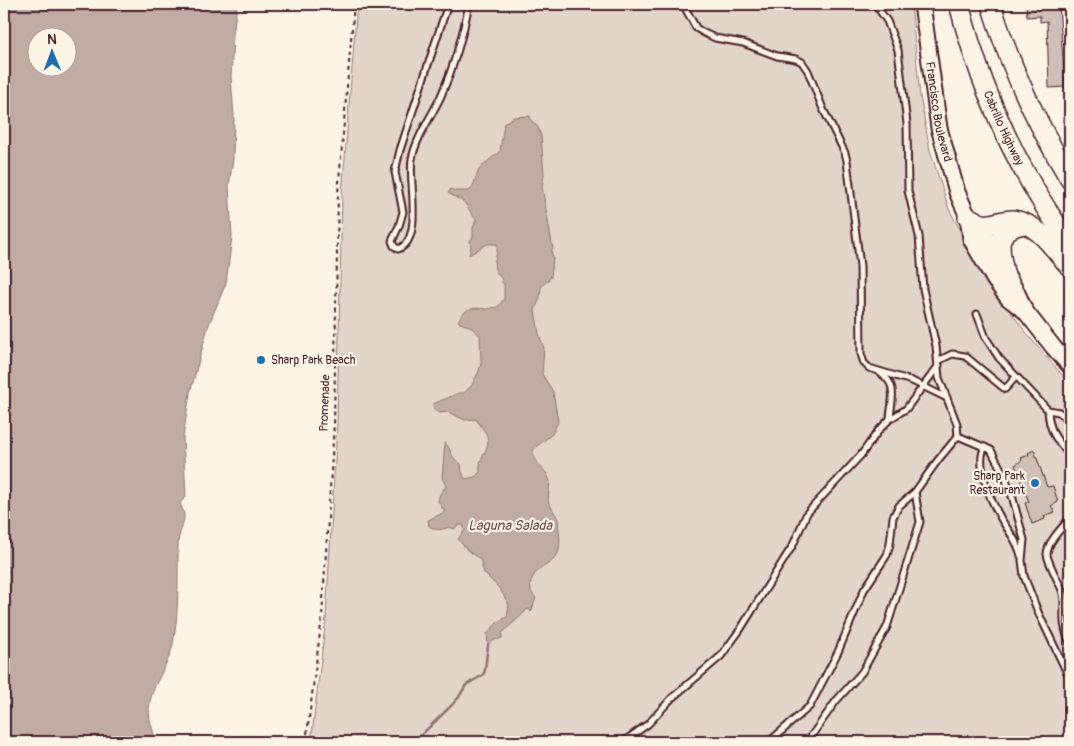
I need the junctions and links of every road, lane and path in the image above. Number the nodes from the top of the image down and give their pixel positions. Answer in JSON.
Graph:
{"nodes":[{"id":1,"x":354,"y":4,"type":"edge"},
{"id":2,"x":448,"y":4,"type":"edge"},
{"id":3,"x":468,"y":4,"type":"edge"},
{"id":4,"x":683,"y":4,"type":"edge"},
{"id":5,"x":875,"y":4,"type":"edge"},
{"id":6,"x":922,"y":4,"type":"edge"},
{"id":7,"x":959,"y":4,"type":"edge"},
{"id":8,"x":991,"y":4,"type":"edge"},
{"id":9,"x":1005,"y":4,"type":"edge"},
{"id":10,"x":1013,"y":64,"type":"junction"},
{"id":11,"x":1070,"y":179,"type":"edge"},
{"id":12,"x":968,"y":217,"type":"junction"},
{"id":13,"x":1025,"y":224,"type":"junction"},
{"id":14,"x":1070,"y":244,"type":"edge"},
{"id":15,"x":1070,"y":267,"type":"edge"},
{"id":16,"x":1004,"y":272,"type":"junction"},
{"id":17,"x":1025,"y":311,"type":"junction"},
{"id":18,"x":976,"y":314,"type":"dead end"},
{"id":19,"x":1054,"y":348,"type":"junction"},
{"id":20,"x":1070,"y":358,"type":"edge"},
{"id":21,"x":938,"y":363,"type":"junction"},
{"id":22,"x":1070,"y":366,"type":"edge"},
{"id":23,"x":877,"y":371,"type":"junction"},
{"id":24,"x":1016,"y":377,"type":"junction"},
{"id":25,"x":924,"y":386,"type":"junction"},
{"id":26,"x":947,"y":398,"type":"junction"},
{"id":27,"x":1048,"y":410,"type":"junction"},
{"id":28,"x":890,"y":420,"type":"junction"},
{"id":29,"x":1070,"y":422,"type":"edge"},
{"id":30,"x":958,"y":436,"type":"junction"},
{"id":31,"x":985,"y":447,"type":"junction"},
{"id":32,"x":1070,"y":455,"type":"edge"},
{"id":33,"x":915,"y":492,"type":"junction"},
{"id":34,"x":1070,"y":518,"type":"edge"},
{"id":35,"x":1022,"y":560,"type":"junction"},
{"id":36,"x":1070,"y":644,"type":"edge"},
{"id":37,"x":1070,"y":679,"type":"edge"},
{"id":38,"x":306,"y":742,"type":"edge"},
{"id":39,"x":623,"y":742,"type":"edge"},
{"id":40,"x":770,"y":742,"type":"edge"},
{"id":41,"x":807,"y":742,"type":"edge"}],
"edges":[{"from":1,"to":38,"type":"path","name":"Promenade"},
{"from":2,"to":3,"type":"lane"},
{"from":4,"to":23,"type":"lane"},
{"from":5,"to":21,"type":"lane"},
{"from":6,"to":12,"type":"street","name":"Francisco Boulevard"},
{"from":7,"to":14,"type":"highway","name":"Cabrillo Highway"},
{"from":8,"to":10,"type":"highway"},
{"from":9,"to":10,"type":"highway"},
{"from":10,"to":11,"type":"highway"},
{"from":12,"to":13,"type":"highway"},
{"from":12,"to":16,"type":"street","name":"Francisco Boulevard"},
{"from":12,"to":17,"type":"street","name":"Francisco Boulevard"},
{"from":13,"to":15,"type":"highway"},
{"from":13,"to":16,"type":"highway"},
{"from":16,"to":17,"type":"street","name":"Francisco Boulevard"},
{"from":17,"to":19,"type":"street","name":"Francisco Boulevard"},
{"from":18,"to":24,"type":"lane"},
{"from":19,"to":20,"type":"street"},
{"from":19,"to":22,"type":"street","name":"Francisco Boulevard"},
{"from":21,"to":24,"type":"lane"},
{"from":21,"to":25,"type":"lane"},
{"from":21,"to":26,"type":"lane"},
{"from":23,"to":25,"type":"lane"},
{"from":23,"to":28,"type":"lane"},
{"from":24,"to":27,"type":"lane"},
{"from":25,"to":26,"type":"lane"},
{"from":25,"to":28,"type":"lane"},
{"from":26,"to":30,"type":"lane"},
{"from":27,"to":29,"type":"lane"},
{"from":27,"to":32,"type":"lane"},
{"from":28,"to":39,"type":"lane"},
{"from":30,"to":31,"type":"lane"},
{"from":30,"to":33,"type":"lane"},
{"from":31,"to":35,"type":"lane"},
{"from":31,"to":35,"type":"lane"},
{"from":33,"to":40,"type":"lane"},
{"from":33,"to":41,"type":"lane"},
{"from":34,"to":36,"type":"lane"},
{"from":35,"to":37,"type":"lane"}]}
